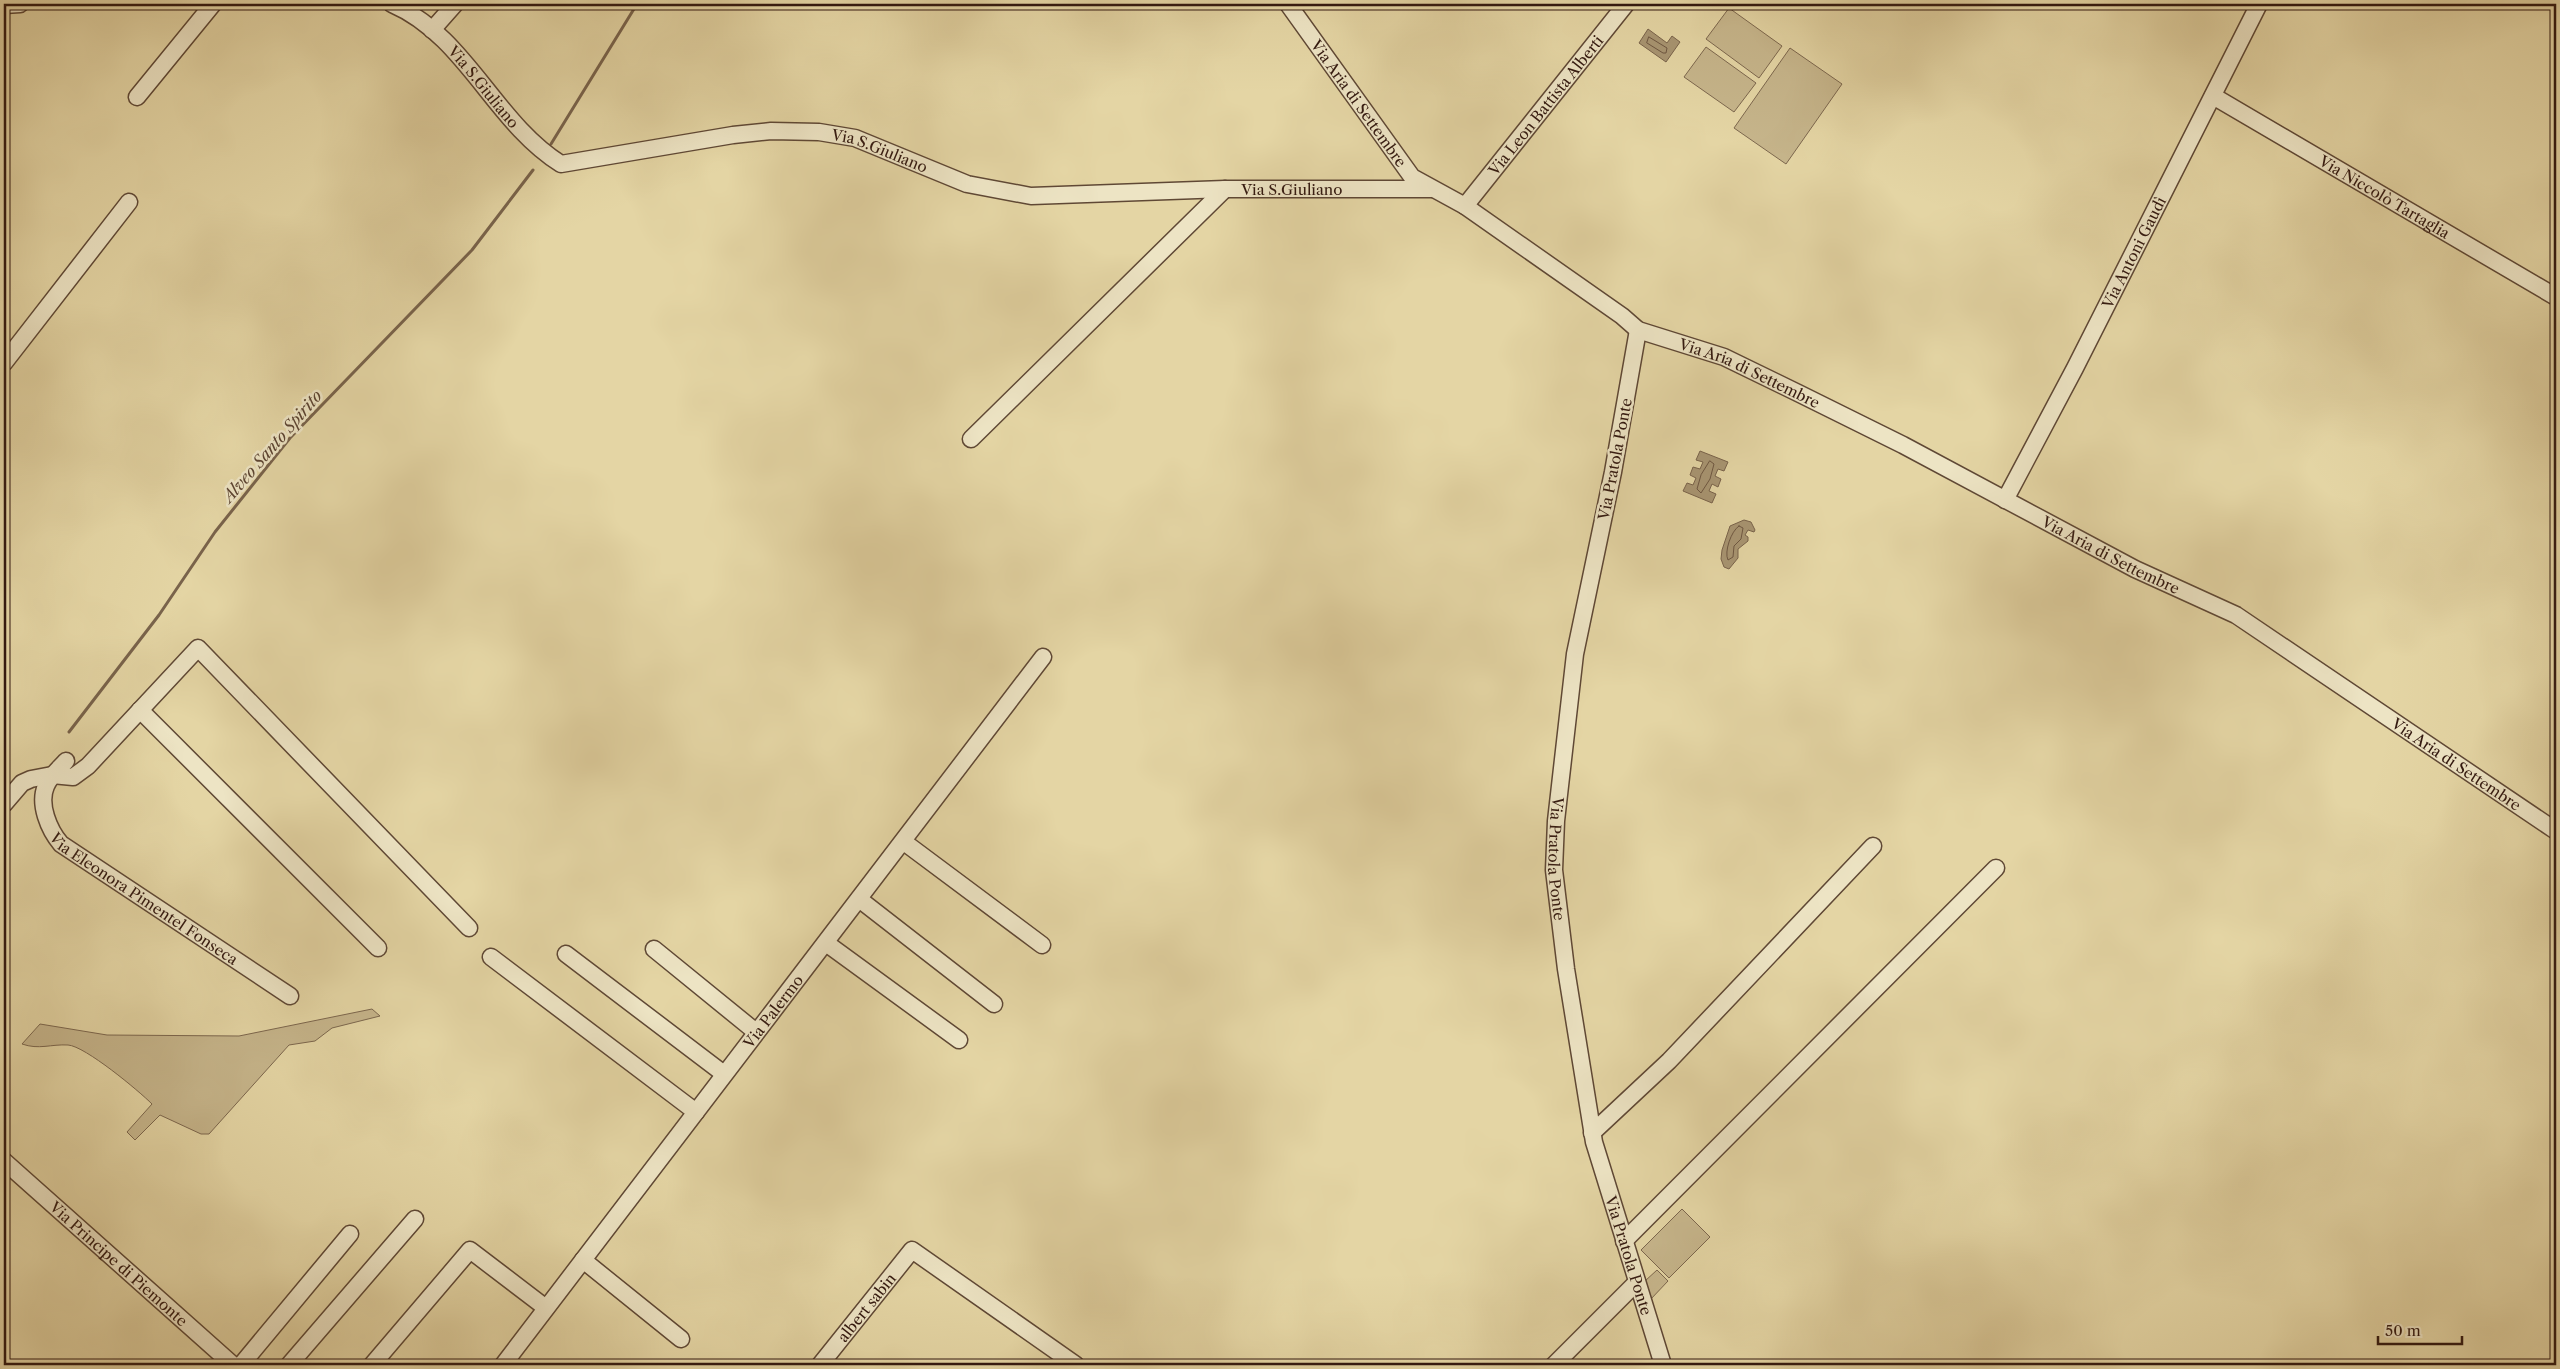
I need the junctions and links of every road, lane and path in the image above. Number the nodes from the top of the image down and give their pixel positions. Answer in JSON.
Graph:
{"nodes":[{"id":1,"x":20,"y":4,"type":"edge"},
{"id":2,"x":214,"y":4,"type":"edge"},
{"id":3,"x":392,"y":4,"type":"edge"},
{"id":4,"x":455,"y":4,"type":"edge"},
{"id":5,"x":1288,"y":4,"type":"edge"},
{"id":6,"x":1626,"y":4,"type":"edge"},
{"id":7,"x":2259,"y":4,"type":"edge"},
{"id":8,"x":4,"y":5,"type":"edge"},
{"id":9,"x":432,"y":30,"type":"junction"},
{"id":10,"x":2213,"y":96,"type":"junction"},
{"id":11,"x":137,"y":97,"type":"dead end"},
{"id":12,"x":1225,"y":189,"type":"junction"},
{"id":13,"x":1431,"y":189,"type":"junction"},
{"id":14,"x":129,"y":202,"type":"dead end"},
{"id":15,"x":1465,"y":206,"type":"junction"},
{"id":16,"x":2556,"y":297,"type":"edge"},
{"id":17,"x":1638,"y":330,"type":"junction"},
{"id":18,"x":4,"y":363,"type":"edge"},
{"id":19,"x":971,"y":439,"type":"dead end"},
{"id":20,"x":2005,"y":500,"type":"junction"},
{"id":21,"x":1043,"y":657,"type":"dead end"},
{"id":22,"x":140,"y":710,"type":"junction"},
{"id":23,"x":66,"y":761,"type":"dead end"},
{"id":24,"x":52,"y":775,"type":"junction"},
{"id":25,"x":4,"y":804,"type":"edge"},
{"id":26,"x":2556,"y":831,"type":"edge"},
{"id":27,"x":904,"y":842,"type":"junction"},
{"id":28,"x":1873,"y":846,"type":"dead end"},
{"id":29,"x":1996,"y":868,"type":"dead end"},
{"id":30,"x":859,"y":899,"type":"junction"},
{"id":31,"x":470,"y":928,"type":"dead end"},
{"id":32,"x":826,"y":943,"type":"junction"},
{"id":33,"x":1042,"y":945,"type":"dead end"},
{"id":34,"x":378,"y":948,"type":"dead end"},
{"id":35,"x":654,"y":950,"type":"dead end"},
{"id":36,"x":566,"y":954,"type":"dead end"},
{"id":37,"x":491,"y":957,"type":"dead end"},
{"id":38,"x":290,"y":996,"type":"dead end"},
{"id":39,"x":994,"y":1004,"type":"dead end"},
{"id":40,"x":756,"y":1032,"type":"junction"},
{"id":41,"x":959,"y":1040,"type":"dead end"},
{"id":42,"x":724,"y":1074,"type":"junction"},
{"id":43,"x":696,"y":1112,"type":"junction"},
{"id":44,"x":1592,"y":1133,"type":"junction"},
{"id":45,"x":4,"y":1162,"type":"edge"},
{"id":46,"x":415,"y":1219,"type":"dead end"},
{"id":47,"x":350,"y":1234,"type":"dead end"},
{"id":48,"x":1624,"y":1242,"type":"junction"},
{"id":49,"x":583,"y":1260,"type":"junction"},
{"id":50,"x":1637,"y":1282,"type":"junction"},
{"id":51,"x":546,"y":1308,"type":"junction"},
{"id":52,"x":681,"y":1339,"type":"dead end"},
{"id":53,"x":233,"y":1365,"type":"edge"},
{"id":54,"x":241,"y":1365,"type":"edge"},
{"id":55,"x":289,"y":1365,"type":"edge"},
{"id":56,"x":372,"y":1365,"type":"edge"},
{"id":57,"x":503,"y":1365,"type":"edge"},
{"id":58,"x":820,"y":1365,"type":"edge"},
{"id":59,"x":1076,"y":1365,"type":"edge"},
{"id":60,"x":1554,"y":1365,"type":"edge"},
{"id":61,"x":1663,"y":1365,"type":"edge"}],
"edges":[{"from":1,"to":8,"type":"street"},
{"from":2,"to":11,"type":"street"},
{"from":3,"to":9,"type":"street","name":"Via S.Giuliano"},
{"from":4,"to":9,"type":"street"},
{"from":5,"to":13,"type":"street","name":"Via Aria di Settembre"},
{"from":6,"to":15,"type":"street","name":"Via Leon Battista Alberti"},
{"from":7,"to":10,"type":"street","name":"Via Antoni Gaudì"},
{"from":9,"to":12,"type":"street","name":"Via S.Giuliano"},
{"from":10,"to":16,"type":"street","name":"Via Niccolò Tartaglia"},
{"from":10,"to":20,"type":"street","name":"Via Antoni Gaudì"},
{"from":12,"to":13,"type":"street","name":"Via S.Giuliano"},
{"from":12,"to":19,"type":"street"},
{"from":13,"to":15,"type":"street","name":"Via Aria di Settembre"},
{"from":14,"to":18,"type":"street"},
{"from":15,"to":17,"type":"street","name":"Via Aria di Settembre"},
{"from":17,"to":20,"type":"street","name":"Via Aria di Settembre"},
{"from":17,"to":44,"type":"street","name":"Via Pratola Ponte"},
{"from":20,"to":26,"type":"street","name":"Via Aria di Settembre"},
{"from":21,"to":27,"type":"street","name":"Via Palermo"},
{"from":22,"to":24,"type":"street"},
{"from":22,"to":31,"type":"street"},
{"from":22,"to":34,"type":"street"},
{"from":23,"to":24,"type":"street"},
{"from":24,"to":25,"type":"street"},
{"from":24,"to":38,"type":"street","name":"Via Eleonora Pimentel Fonseca"},
{"from":27,"to":30,"type":"street","name":"Via Palermo"},
{"from":27,"to":33,"type":"street"},
{"from":28,"to":44,"type":"street"},
{"from":29,"to":48,"type":"street"},
{"from":30,"to":32,"type":"street","name":"Via Palermo"},
{"from":30,"to":39,"type":"street"},
{"from":32,"to":40,"type":"street","name":"Via Palermo"},
{"from":32,"to":41,"type":"street"},
{"from":35,"to":40,"type":"street"},
{"from":36,"to":42,"type":"street"},
{"from":37,"to":43,"type":"street"},
{"from":40,"to":42,"type":"street","name":"Via Palermo"},
{"from":42,"to":43,"type":"street","name":"Via Palermo"},
{"from":43,"to":49,"type":"street","name":"Via Palermo"},
{"from":44,"to":48,"type":"street","name":"Via Pratola Ponte"},
{"from":45,"to":53,"type":"street","name":"Via Principe di Piemonte"},
{"from":46,"to":55,"type":"street"},
{"from":47,"to":54,"type":"street"},
{"from":48,"to":50,"type":"street","name":"Via Pratola Ponte"},
{"from":49,"to":51,"type":"street","name":"Via Palermo"},
{"from":49,"to":52,"type":"street"},
{"from":50,"to":60,"type":"street"},
{"from":50,"to":61,"type":"street","name":"Via Pratola Ponte"},
{"from":51,"to":56,"type":"street"},
{"from":51,"to":57,"type":"street","name":"Via Palermo"},
{"from":58,"to":59,"type":"street","name":"albert sabin"}]}
